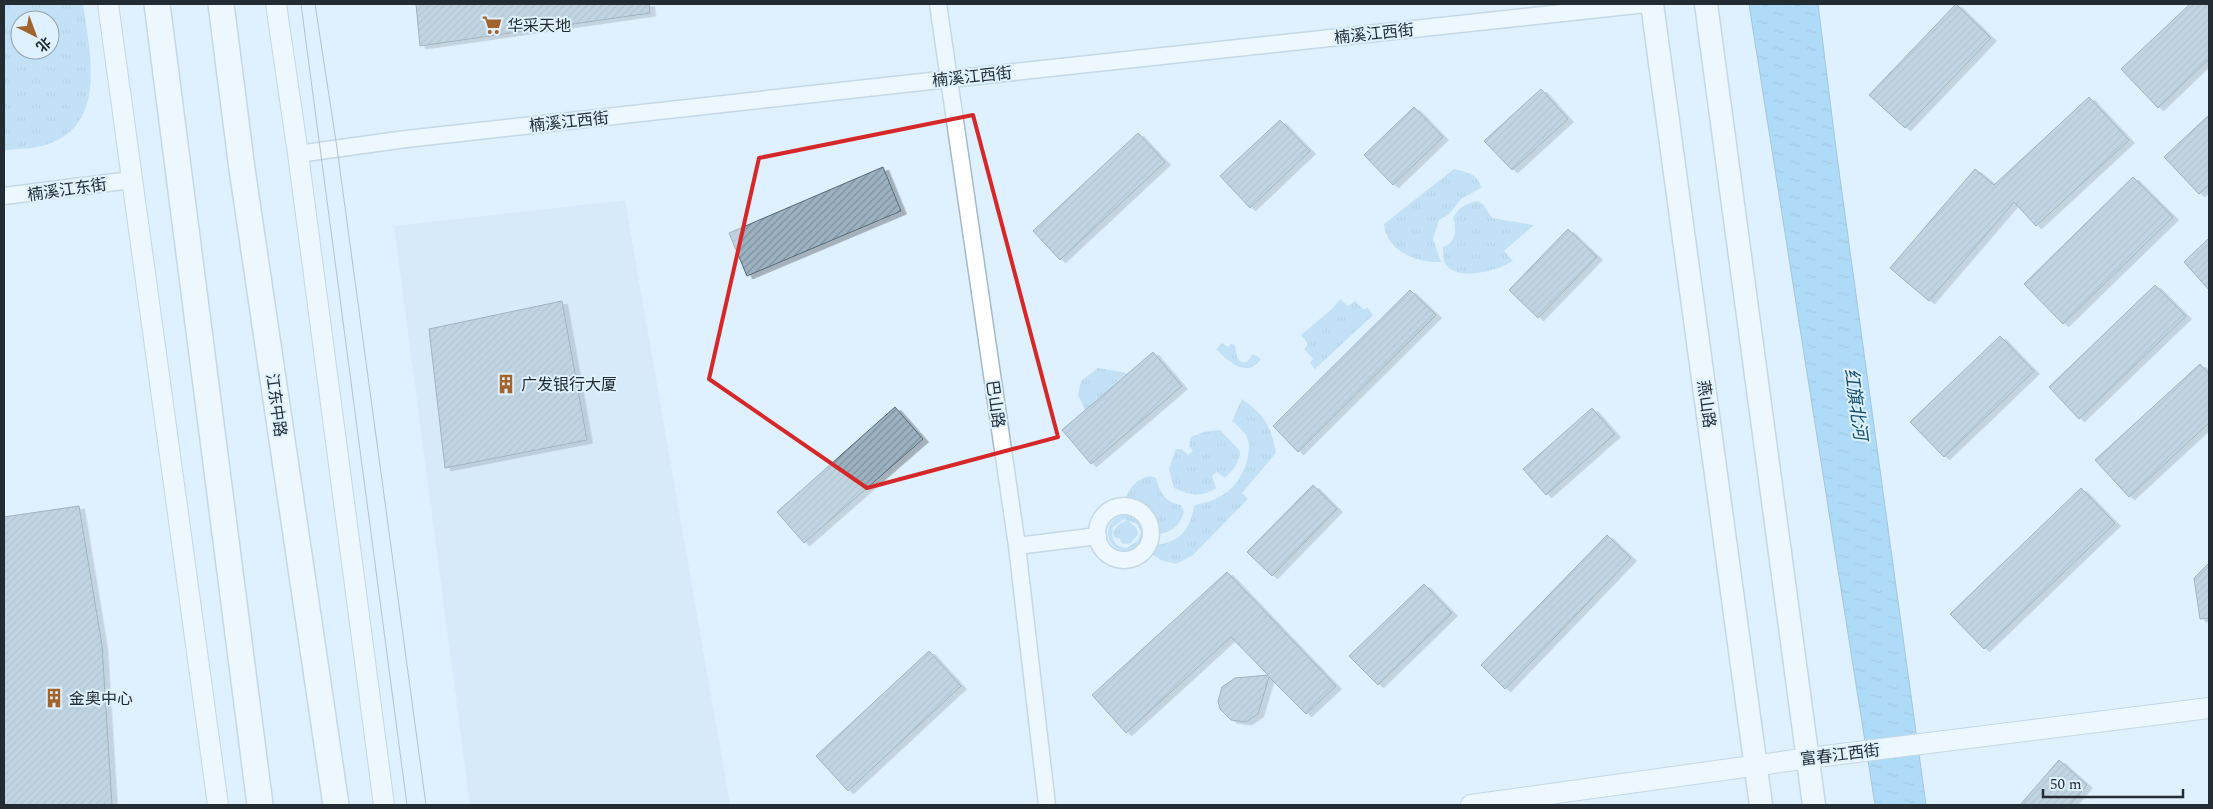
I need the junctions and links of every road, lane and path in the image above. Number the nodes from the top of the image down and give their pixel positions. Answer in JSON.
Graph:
{"nodes":[{"id":1,"x":108,"y":4,"type":"edge"},
{"id":2,"x":157,"y":4,"type":"edge"},
{"id":3,"x":221,"y":4,"type":"edge"},
{"id":4,"x":276,"y":4,"type":"edge"},
{"id":5,"x":938,"y":4,"type":"edge"},
{"id":6,"x":1646,"y":4,"type":"edge"},
{"id":7,"x":1652,"y":4,"type":"edge"},
{"id":8,"x":1706,"y":4,"type":"edge"},
{"id":9,"x":949,"y":79,"type":"junction"},
{"id":10,"x":298,"y":154,"type":"junction"},
{"id":11,"x":131,"y":180,"type":"junction"},
{"id":12,"x":4,"y":196,"type":"edge"},
{"id":13,"x":1098,"y":536,"type":"dead end"},
{"id":14,"x":1016,"y":546,"type":"junction"},
{"id":15,"x":2209,"y":708,"type":"edge"},
{"id":16,"x":1809,"y":758,"type":"junction"},
{"id":17,"x":1757,"y":765,"type":"junction"},
{"id":18,"x":218,"y":805,"type":"edge"},
{"id":19,"x":260,"y":805,"type":"edge"},
{"id":20,"x":336,"y":805,"type":"edge"},
{"id":21,"x":384,"y":805,"type":"edge"},
{"id":22,"x":1047,"y":805,"type":"edge"},
{"id":23,"x":1471,"y":805,"type":"edge"},
{"id":24,"x":1761,"y":805,"type":"edge"},
{"id":25,"x":1814,"y":805,"type":"edge"}],
"edges":[{"from":1,"to":11,"type":"street"},
{"from":2,"to":19,"type":"main road"},
{"from":3,"to":20,"type":"main road","name":"江东中路"},
{"from":4,"to":10,"type":"street"},
{"from":5,"to":9,"type":"street","name":"巴山路"},
{"from":6,"to":9,"type":"street","name":"楠溪江西街"},
{"from":7,"to":17,"type":"main road","name":"燕山路"},
{"from":8,"to":16,"type":"main road"},
{"from":9,"to":10,"type":"street","name":"楠溪江西街"},
{"from":9,"to":14,"type":"street","name":"巴山路"},
{"from":10,"to":21,"type":"street"},
{"from":11,"to":12,"type":"street","name":"楠溪江东街"},
{"from":11,"to":18,"type":"street"},
{"from":13,"to":14,"type":"street"},
{"from":14,"to":22,"type":"street","name":"巴山路"},
{"from":15,"to":16,"type":"street","name":"富春江西街"},
{"from":16,"to":17,"type":"street","name":"富春江西街"},
{"from":16,"to":25,"type":"main road"},
{"from":17,"to":23,"type":"street","name":"富春江西街"},
{"from":17,"to":24,"type":"main road","name":"燕山路"}]}
